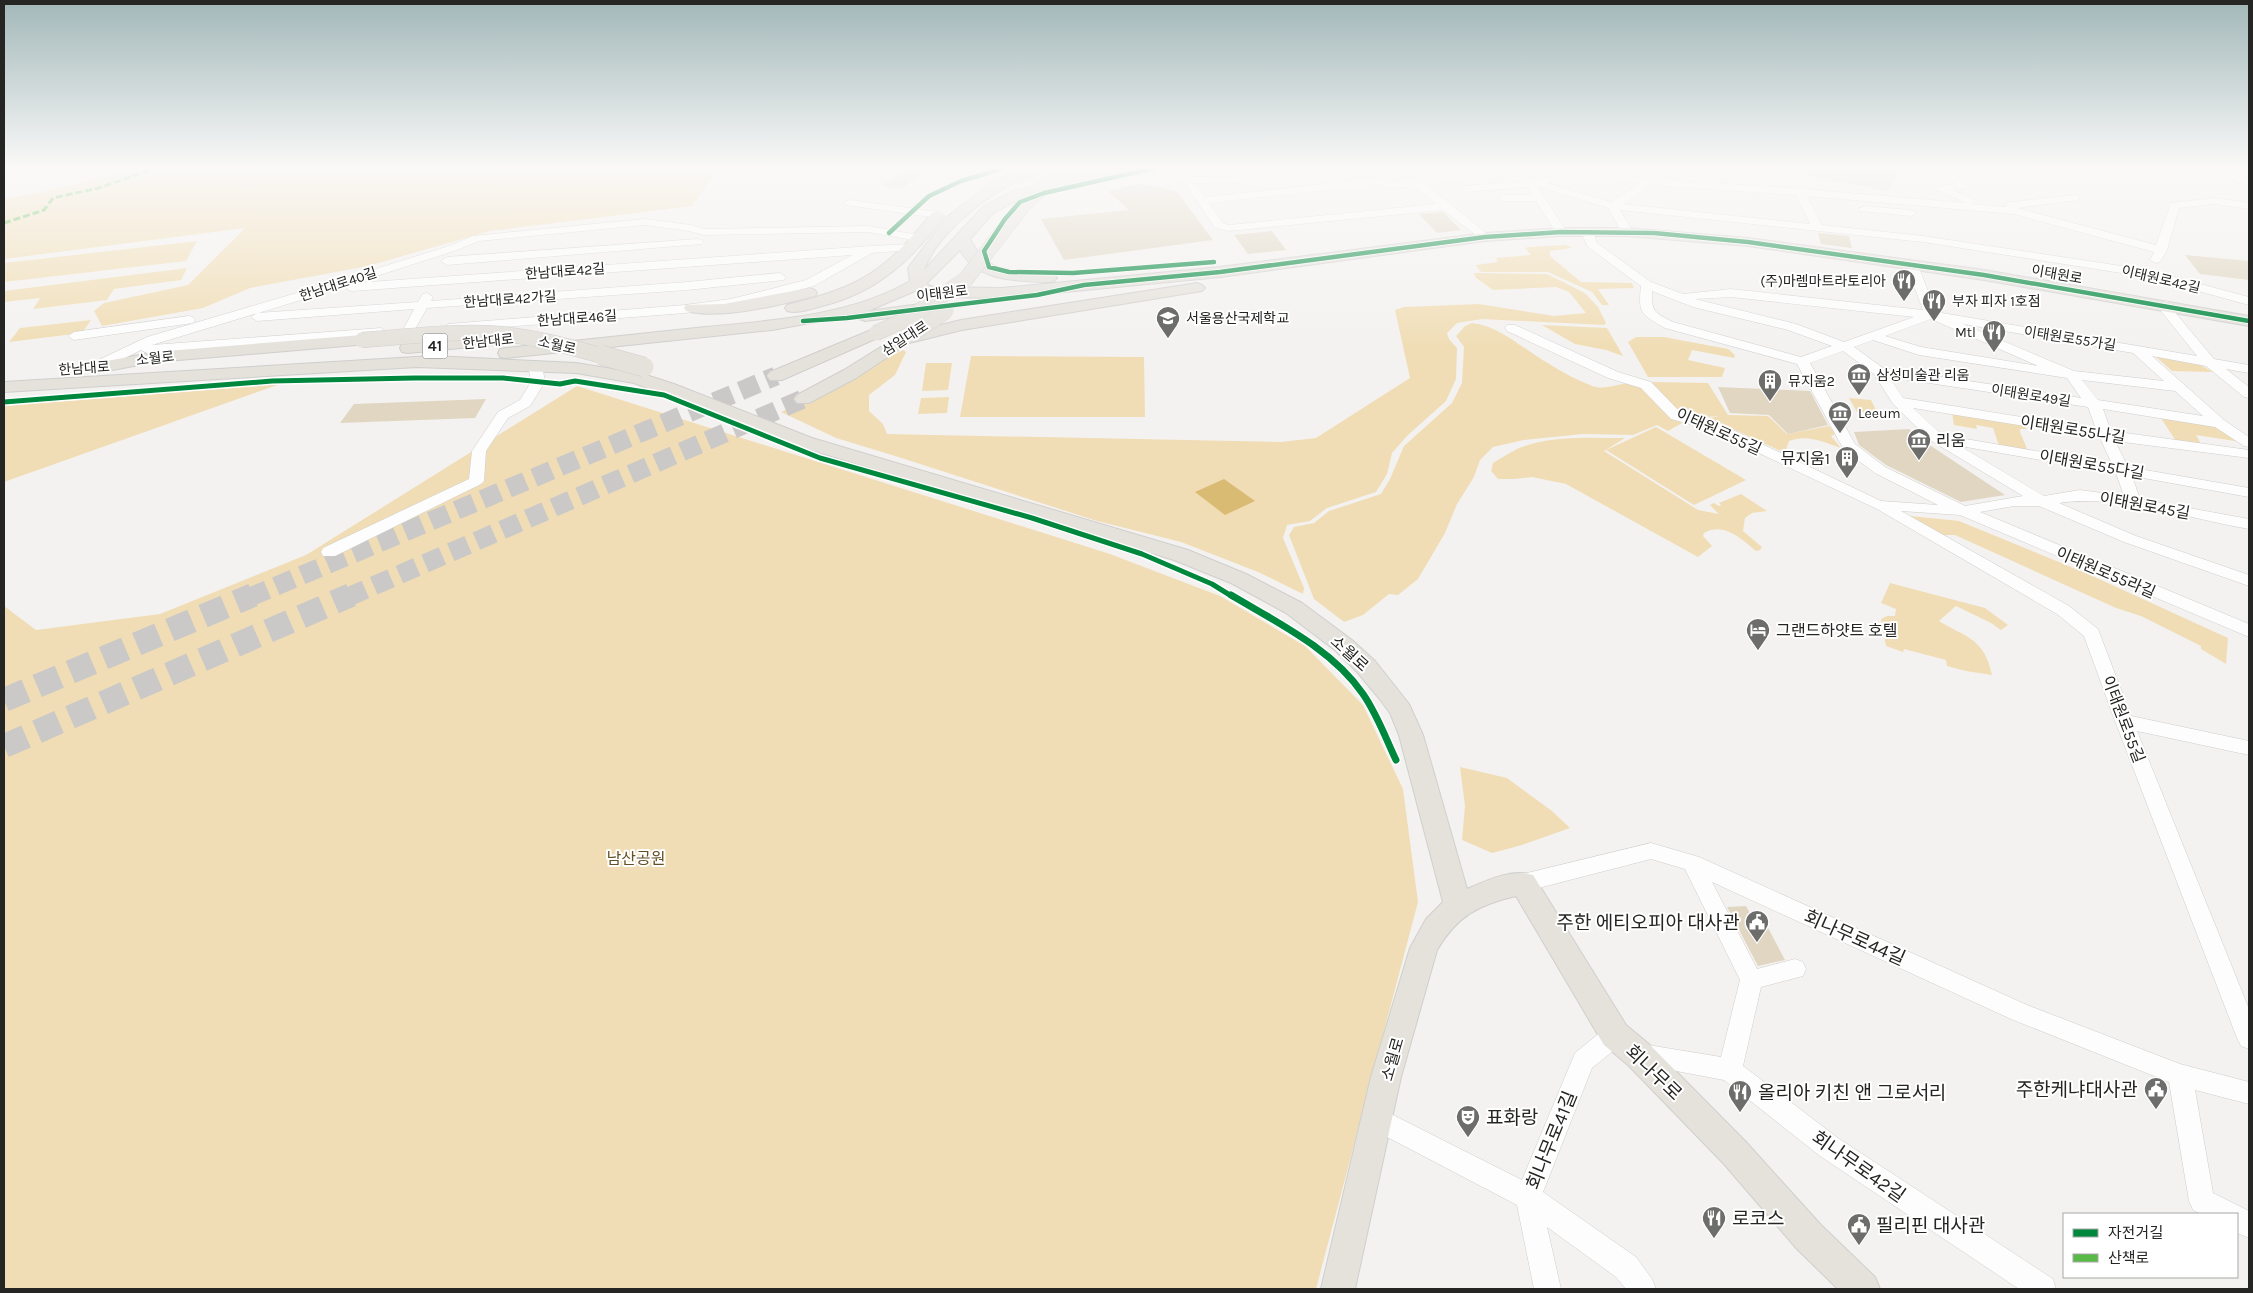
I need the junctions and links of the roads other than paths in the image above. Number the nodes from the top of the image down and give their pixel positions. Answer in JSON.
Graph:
{"nodes":[{"id":1,"x":578,"y":228,"type":"edge"},
{"id":2,"x":691,"y":228,"type":"edge"},
{"id":3,"x":926,"y":228,"type":"edge"},
{"id":4,"x":946,"y":228,"type":"edge"},
{"id":5,"x":972,"y":228,"type":"edge"},
{"id":6,"x":1005,"y":228,"type":"edge"},
{"id":7,"x":1019,"y":228,"type":"edge"},
{"id":8,"x":1472,"y":228,"type":"edge"},
{"id":9,"x":1559,"y":228,"type":"edge"},
{"id":10,"x":1625,"y":228,"type":"edge"},
{"id":11,"x":1928,"y":228,"type":"edge"},
{"id":12,"x":2079,"y":228,"type":"edge"},
{"id":13,"x":2166,"y":228,"type":"edge"},
{"id":14,"x":812,"y":230,"type":"junction"},
{"id":15,"x":1561,"y":232,"type":"junction"},
{"id":16,"x":1587,"y":232,"type":"junction"},
{"id":17,"x":1627,"y":232,"type":"junction"},
{"id":18,"x":700,"y":237,"type":"junction"},
{"id":19,"x":1485,"y":237,"type":"junction"},
{"id":20,"x":962,"y":239,"type":"junction"},
{"id":21,"x":914,"y":242,"type":"junction"},
{"id":22,"x":453,"y":248,"type":"junction"},
{"id":23,"x":871,"y":250,"type":"junction"},
{"id":24,"x":2161,"y":250,"type":"junction"},
{"id":25,"x":804,"y":254,"type":"junction"},
{"id":26,"x":782,"y":255,"type":"junction"},
{"id":27,"x":447,"y":260,"type":"junction"},
{"id":28,"x":693,"y":262,"type":"junction"},
{"id":29,"x":1912,"y":264,"type":"junction"},
{"id":30,"x":1220,"y":272,"type":"junction"},
{"id":31,"x":2148,"y":274,"type":"junction"},
{"id":32,"x":780,"y":277,"type":"junction"},
{"id":33,"x":437,"y":281,"type":"junction"},
{"id":34,"x":919,"y":282,"type":"junction"},
{"id":35,"x":337,"y":285,"type":"junction"},
{"id":36,"x":1084,"y":285,"type":"junction"},
{"id":37,"x":1647,"y":285,"type":"junction"},
{"id":38,"x":687,"y":286,"type":"junction"},
{"id":39,"x":861,"y":286,"type":"junction"},
{"id":40,"x":785,"y":290,"type":"junction"},
{"id":41,"x":583,"y":293,"type":"junction"},
{"id":42,"x":1677,"y":296,"type":"junction"},
{"id":43,"x":2249,"y":301,"type":"edge"},
{"id":44,"x":423,"y":305,"type":"junction"},
{"id":45,"x":2165,"y":305,"type":"junction"},
{"id":46,"x":688,"y":309,"type":"junction"},
{"id":47,"x":240,"y":314,"type":"junction"},
{"id":48,"x":1931,"y":315,"type":"junction"},
{"id":49,"x":571,"y":318,"type":"junction"},
{"id":50,"x":803,"y":321,"type":"junction"},
{"id":51,"x":2249,"y":321,"type":"edge"},
{"id":52,"x":1511,"y":328,"type":"dead end"},
{"id":53,"x":409,"y":330,"type":"junction"},
{"id":54,"x":74,"y":336,"type":"dead end"},
{"id":55,"x":1873,"y":336,"type":"junction"},
{"id":56,"x":909,"y":337,"type":"junction"},
{"id":57,"x":1844,"y":346,"type":"junction"},
{"id":58,"x":137,"y":349,"type":"junction"},
{"id":59,"x":2136,"y":349,"type":"junction"},
{"id":60,"x":1802,"y":361,"type":"junction"},
{"id":61,"x":2208,"y":361,"type":"junction"},
{"id":62,"x":417,"y":362,"type":"junction"},
{"id":63,"x":535,"y":365,"type":"junction"},
{"id":64,"x":94,"y":368,"type":"junction"},
{"id":65,"x":2249,"y":369,"type":"edge"},
{"id":66,"x":1879,"y":371,"type":"junction"},
{"id":67,"x":4,"y":374,"type":"edge"},
{"id":68,"x":2072,"y":375,"type":"junction"},
{"id":69,"x":776,"y":376,"type":"tunnel mouth"},
{"id":70,"x":4,"y":387,"type":"edge"},
{"id":71,"x":2178,"y":387,"type":"junction"},
{"id":72,"x":2249,"y":394,"type":"edge"},
{"id":73,"x":803,"y":399,"type":"tunnel mouth"},
{"id":74,"x":1898,"y":401,"type":"junction"},
{"id":75,"x":2094,"y":405,"type":"junction"},
{"id":76,"x":2219,"y":423,"type":"junction"},
{"id":77,"x":2104,"y":435,"type":"junction"},
{"id":78,"x":1935,"y":437,"type":"junction"},
{"id":79,"x":2249,"y":443,"type":"edge"},
{"id":80,"x":2249,"y":454,"type":"edge"},
{"id":81,"x":880,"y":464,"type":"junction"},
{"id":82,"x":2122,"y":469,"type":"junction"},
{"id":83,"x":2249,"y":492,"type":"edge"},
{"id":84,"x":2041,"y":501,"type":"junction"},
{"id":85,"x":2134,"y":502,"type":"junction"},
{"id":86,"x":1878,"y":505,"type":"junction"},
{"id":87,"x":1963,"y":511,"type":"junction"},
{"id":88,"x":2249,"y":524,"type":"edge"},
{"id":89,"x":329,"y":552,"type":"dead end"},
{"id":90,"x":2249,"y":581,"type":"edge"},
{"id":91,"x":2249,"y":632,"type":"edge"},
{"id":92,"x":2124,"y":721,"type":"junction"},
{"id":93,"x":2249,"y":748,"type":"edge"},
{"id":94,"x":1692,"y":864,"type":"junction"},
{"id":95,"x":1523,"y":883,"type":"junction"},
{"id":96,"x":1458,"y":905,"type":"junction"},
{"id":97,"x":1795,"y":969,"type":"dead end"},
{"id":98,"x":1751,"y":980,"type":"junction"},
{"id":99,"x":1615,"y":1035,"type":"junction"},
{"id":100,"x":2249,"y":1038,"type":"edge"},
{"id":101,"x":1639,"y":1055,"type":"junction"},
{"id":102,"x":1730,"y":1070,"type":"junction"},
{"id":103,"x":2180,"y":1075,"type":"junction"},
{"id":104,"x":2249,"y":1093,"type":"edge"},
{"id":105,"x":1377,"y":1119,"type":"junction"},
{"id":106,"x":1528,"y":1197,"type":"junction"},
{"id":107,"x":2226,"y":1213,"type":"edge"},
{"id":108,"x":1338,"y":1289,"type":"edge"},
{"id":109,"x":1547,"y":1289,"type":"edge"},
{"id":110,"x":1642,"y":1289,"type":"edge"},
{"id":111,"x":1863,"y":1289,"type":"edge"},
{"id":112,"x":2042,"y":1289,"type":"edge"}],
"edges":[{"from":1,"to":22,"type":"street","name":"한남대로40길"},
{"from":2,"to":18,"type":"street","name":"한남대로40길"},
{"from":3,"to":21,"type":"main road","name":"한남대로","number":"41"},
{"from":4,"to":34,"type":"main road","name":"한남대로","number":"41"},
{"from":5,"to":20,"type":"main road","name":"한남대로","number":"41"},
{"from":6,"to":69,"type":"main road","name":"삼일대로","bridge":true},
{"from":7,"to":56,"type":"main road","name":"삼일대로","bridge":true},
{"from":8,"to":19,"type":"street"},
{"from":9,"to":15,"type":"street"},
{"from":10,"to":17,"type":"street"},
{"from":11,"to":31,"type":"street","name":"이태원로42길"},
{"from":12,"to":24,"type":"street"},
{"from":13,"to":24,"type":"street"},
{"from":14,"to":18,"type":"street","name":"한남대로40길"},
{"from":14,"to":21,"type":"street","name":"한남대로40길"},
{"from":14,"to":25,"type":"street"},
{"from":15,"to":16,"type":"main road","name":"이태원로"},
{"from":15,"to":19,"type":"main road","name":"이태원로"},
{"from":16,"to":17,"type":"main road","name":"이태원로"},
{"from":16,"to":37,"type":"street","name":"이태원로55길"},
{"from":17,"to":29,"type":"main road","name":"이태원로"},
{"from":18,"to":27,"type":"street"},
{"from":18,"to":28,"type":"street"},
{"from":19,"to":30,"type":"main road","name":"이태원로"},
{"from":20,"to":34,"type":"main road","name":"한남대로","number":"41"},
{"from":20,"to":36,"type":"main road","name":"이태원로"},
{"from":21,"to":23,"type":"street","name":"한남대로42길"},
{"from":21,"to":39,"type":"main road","name":"한남대로","number":"41"},
{"from":22,"to":27,"type":"street"},
{"from":22,"to":35,"type":"street","name":"한남대로40길"},
{"from":23,"to":25,"type":"street","name":"한남대로42길"},
{"from":23,"to":40,"type":"street","name":"한남대로46길"},
{"from":24,"to":31,"type":"street"},
{"from":25,"to":26,"type":"street","name":"한남대로42길"},
{"from":26,"to":28,"type":"street","name":"한남대로42길"},
{"from":26,"to":32,"type":"street"},
{"from":27,"to":33,"type":"street"},
{"from":28,"to":33,"type":"street","name":"한남대로42길"},
{"from":28,"to":38,"type":"street"},
{"from":29,"to":45,"type":"main road","name":"이태원로"},
{"from":29,"to":48,"type":"street"},
{"from":30,"to":36,"type":"main road","name":"이태원로"},
{"from":30,"to":56,"type":"main road"},
{"from":31,"to":43,"type":"street","name":"이태원로42길"},
{"from":32,"to":38,"type":"street","name":"한남대로42가길"},
{"from":32,"to":40,"type":"street"},
{"from":33,"to":35,"type":"street","name":"한남대로42길"},
{"from":33,"to":44,"type":"street"},
{"from":34,"to":36,"type":"main road","name":"이태원로"},
{"from":34,"to":39,"type":"main road","name":"이태원로"},
{"from":34,"to":50,"type":"main road","name":"한남대로","number":"41"},
{"from":35,"to":47,"type":"street","name":"한남대로40길"},
{"from":36,"to":50,"type":"main road","name":"이태원로"},
{"from":37,"to":42,"type":"street","name":"이태원로55길"},
{"from":37,"to":60,"type":"street"},
{"from":38,"to":41,"type":"street","name":"한남대로42가길"},
{"from":38,"to":46,"type":"street"},
{"from":39,"to":46,"type":"main road"},
{"from":39,"to":64,"type":"main road","name":"한남대로","number":"41"},
{"from":40,"to":46,"type":"street","name":"한남대로46길"},
{"from":41,"to":44,"type":"street","name":"한남대로42가길"},
{"from":41,"to":49,"type":"street"},
{"from":42,"to":48,"type":"street","name":"이태원로55가길"},
{"from":42,"to":57,"type":"street","name":"이태원로55길"},
{"from":44,"to":47,"type":"street","name":"한남대로42가길"},
{"from":44,"to":53,"type":"street"},
{"from":45,"to":51,"type":"main road","name":"이태원로"},
{"from":45,"to":61,"type":"street"},
{"from":46,"to":49,"type":"street","name":"한남대로46길"},
{"from":47,"to":54,"type":"street","name":"한남대로42가길"},
{"from":47,"to":58,"type":"street","name":"한남대로40길"},
{"from":48,"to":55,"type":"street","name":"이태원로55가길"},
{"from":48,"to":59,"type":"street","name":"이태원로55가길"},
{"from":48,"to":68,"type":"street","name":"이태원로49길"},
{"from":49,"to":53,"type":"street","name":"한남대로46길"},
{"from":50,"to":62,"type":"main road","name":"한남대로","number":"41"},
{"from":52,"to":86,"type":"street","name":"이태원로55길"},
{"from":53,"to":58,"type":"street","name":"한남대로46길"},
{"from":55,"to":57,"type":"street","name":"이태원로55가길"},
{"from":55,"to":68,"type":"street","name":"이태원로49길"},
{"from":56,"to":73,"type":"main road","name":"삼일대로"},
{"from":57,"to":60,"type":"street"},
{"from":57,"to":66,"type":"street","name":"이태원로55길"},
{"from":58,"to":64,"type":"street","name":"한남대로40길"},
{"from":59,"to":61,"type":"street","name":"이태원로55가길"},
{"from":59,"to":71,"type":"street"},
{"from":60,"to":87,"type":"street"},
{"from":61,"to":65,"type":"street"},
{"from":61,"to":72,"type":"street"},
{"from":62,"to":63,"type":"main road","name":"소월로"},
{"from":62,"to":70,"type":"main road","name":"한남대로","number":"41"},
{"from":63,"to":81,"type":"main road","name":"소월로"},
{"from":63,"to":89,"type":"street"},
{"from":64,"to":67,"type":"main road","name":"한남대로","number":"41"},
{"from":64,"to":81,"type":"main road","name":"소월로","bridge":true},
{"from":66,"to":74,"type":"street","name":"이태원로55길"},
{"from":66,"to":75,"type":"street","name":"이태원로49길"},
{"from":68,"to":71,"type":"street","name":"이태원로49길"},
{"from":68,"to":75,"type":"street","name":"이태원로49길"},
{"from":71,"to":76,"type":"street"},
{"from":74,"to":77,"type":"street","name":"이태원로55나길"},
{"from":74,"to":78,"type":"street","name":"이태원로55길"},
{"from":75,"to":76,"type":"street","name":"이태원로49길"},
{"from":75,"to":77,"type":"street","name":"이태원로49길"},
{"from":76,"to":79,"type":"street"},
{"from":77,"to":80,"type":"street","name":"이태원로55나길"},
{"from":77,"to":82,"type":"street","name":"이태원로49길"},
{"from":78,"to":82,"type":"street","name":"이태원로55다길"},
{"from":78,"to":84,"type":"street","name":"이태원로55길"},
{"from":81,"to":96,"type":"main road","name":"소월로"},
{"from":82,"to":83,"type":"street","name":"이태원로55다길"},
{"from":82,"to":85,"type":"street","name":"이태원로49길"},
{"from":84,"to":85,"type":"street","name":"이태원로45길"},
{"from":84,"to":87,"type":"street","name":"이태원로55길"},
{"from":84,"to":90,"type":"street","name":"이태원로55길"},
{"from":85,"to":88,"type":"street","name":"이태원로45길"},
{"from":86,"to":87,"type":"street","name":"이태원로55길"},
{"from":86,"to":92,"type":"street","name":"이태원로55길"},
{"from":87,"to":91,"type":"street","name":"이태원로55라길"},
{"from":92,"to":93,"type":"street"},
{"from":92,"to":100,"type":"street","name":"이태원로55길"},
{"from":94,"to":95,"type":"street","name":"회나무로44길"},
{"from":94,"to":98,"type":"street"},
{"from":94,"to":103,"type":"street","name":"회나무로44길"},
{"from":95,"to":96,"type":"main road"},
{"from":95,"to":99,"type":"main road","name":"회나무로"},
{"from":96,"to":105,"type":"main road","name":"소월로"},
{"from":97,"to":98,"type":"street"},
{"from":98,"to":102,"type":"street"},
{"from":99,"to":101,"type":"main road","name":"회나무로"},
{"from":99,"to":106,"type":"street","name":"회나무로41길"},
{"from":101,"to":102,"type":"street","name":"회나무로42길"},
{"from":101,"to":111,"type":"main road","name":"회나무로"},
{"from":102,"to":112,"type":"street","name":"회나무로42길"},
{"from":103,"to":104,"type":"street","name":"회나무로44길"},
{"from":103,"to":107,"type":"street"},
{"from":105,"to":106,"type":"street"},
{"from":105,"to":108,"type":"main road","name":"소월로"},
{"from":106,"to":109,"type":"street","name":"회나무로41길"},
{"from":106,"to":110,"type":"street"}]}
